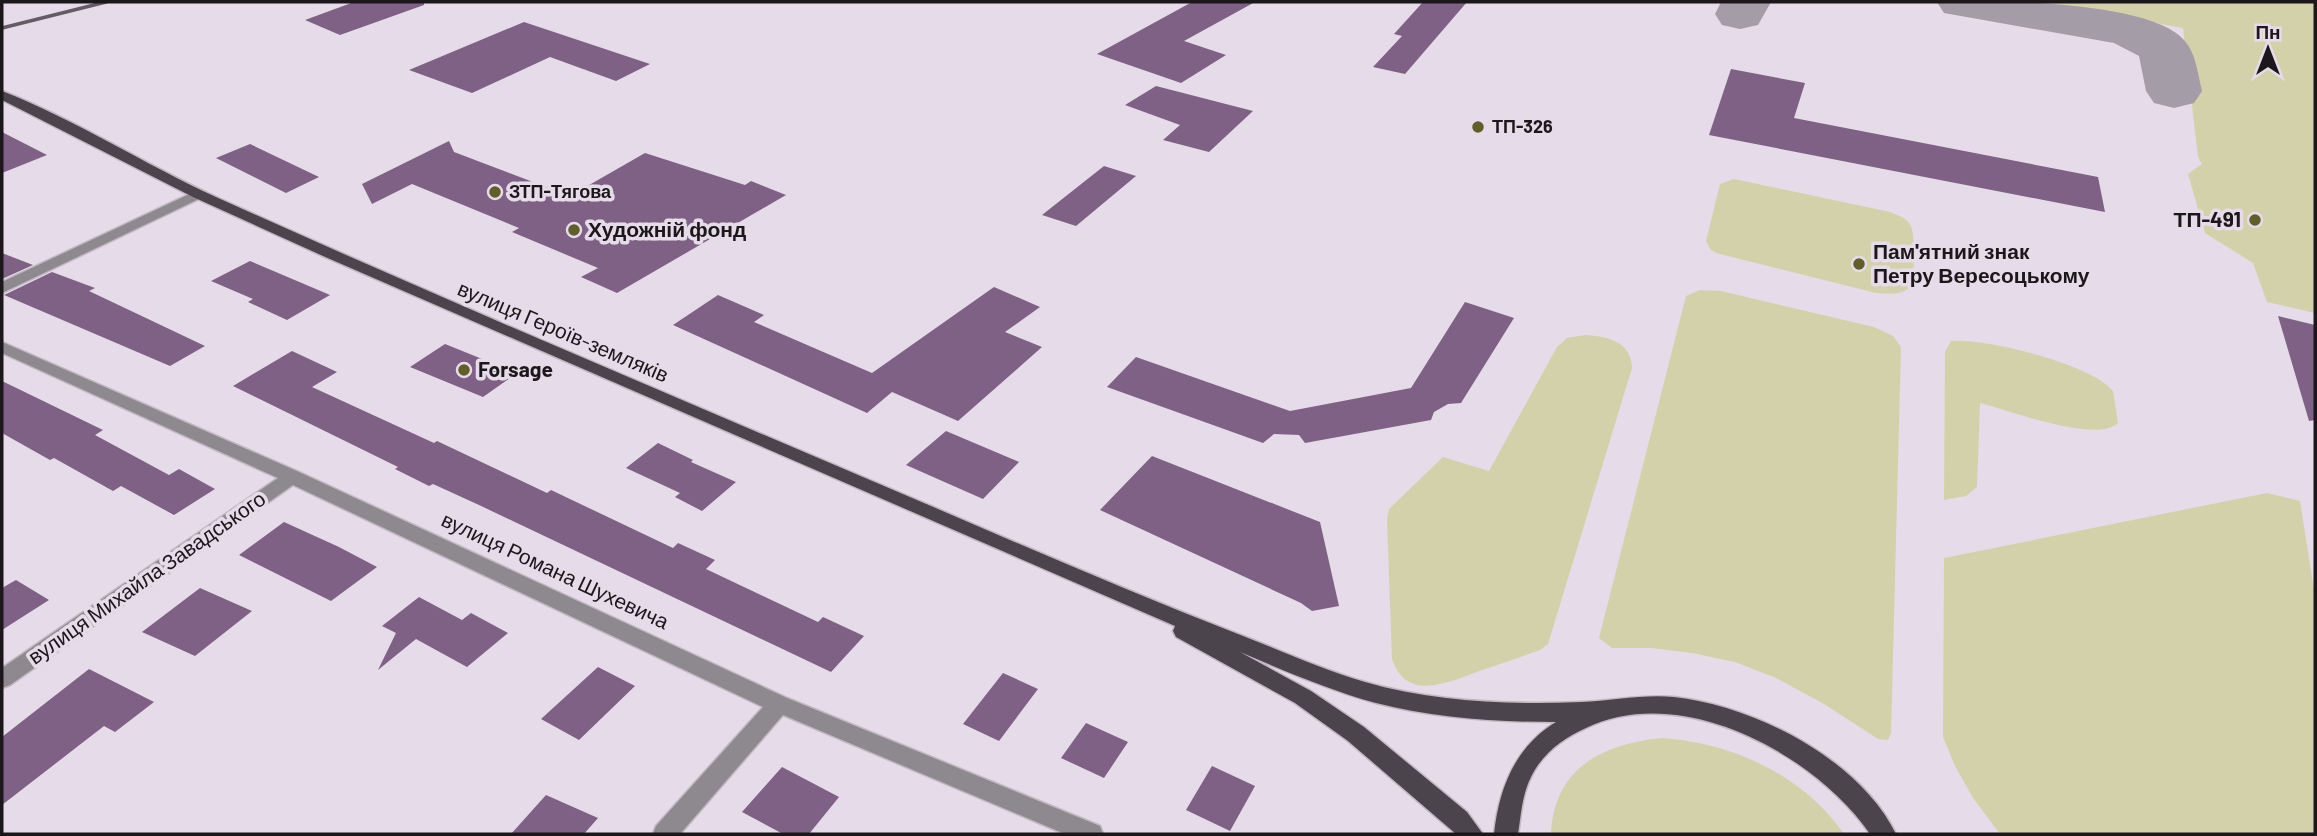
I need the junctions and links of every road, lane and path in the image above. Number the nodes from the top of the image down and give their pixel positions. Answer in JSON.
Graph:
{"nodes":[{"id":1,"x":2,"y":94,"type":"edge"},
{"id":2,"x":198,"y":194,"type":"junction"},
{"id":3,"x":2,"y":288,"type":"edge"},
{"id":4,"x":2,"y":347,"type":"edge"},
{"id":5,"x":292,"y":477,"type":"junction"},
{"id":6,"x":1115,"y":594,"type":"junction"},
{"id":7,"x":2,"y":679,"type":"edge"},
{"id":8,"x":779,"y":704,"type":"junction"},
{"id":9,"x":1600,"y":711,"type":"junction"},
{"id":10,"x":1883,"y":831,"type":"edge"},
{"id":11,"x":665,"y":834,"type":"edge"},
{"id":12,"x":1091,"y":834,"type":"edge"},
{"id":13,"x":1471,"y":834,"type":"edge"},
{"id":14,"x":1506,"y":834,"type":"edge"}],
"edges":[{"from":1,"to":2,"type":"main road","name":"вулиця Героїв-земляків"},
{"from":2,"to":3,"type":"street"},
{"from":2,"to":6,"type":"main road","name":"вулиця Героїв-земляків"},
{"from":4,"to":5,"type":"street","name":"вулиця Романа Шухевича"},
{"from":5,"to":7,"type":"street","name":"вулиця Михайла Завадського"},
{"from":5,"to":8,"type":"street","name":"вулиця Романа Шухевича"},
{"from":6,"to":9,"type":"main road"},
{"from":6,"to":13,"type":"main road"},
{"from":8,"to":11,"type":"street"},
{"from":8,"to":12,"type":"street","name":"вулиця Романа Шухевича"},
{"from":9,"to":10,"type":"main road"},
{"from":9,"to":14,"type":"main road"}]}
